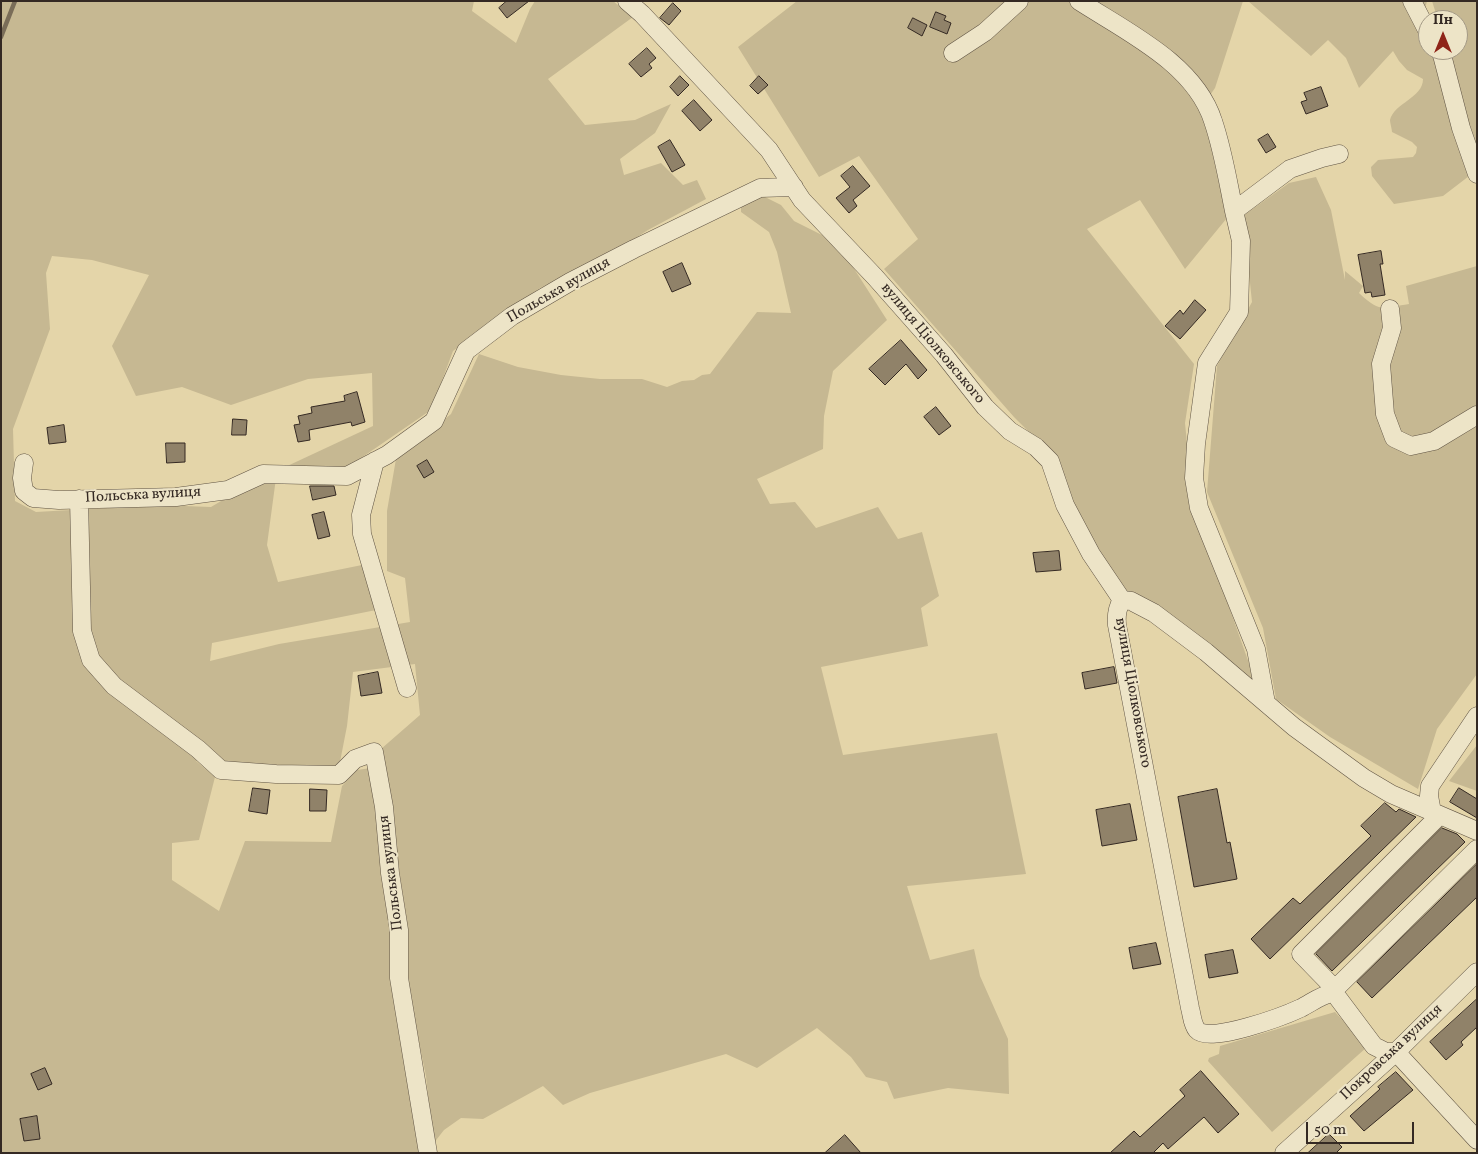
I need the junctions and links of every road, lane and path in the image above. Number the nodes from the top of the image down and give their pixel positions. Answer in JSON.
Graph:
{"nodes":[{"id":1,"x":627,"y":1,"type":"edge"},
{"id":2,"x":1019,"y":1,"type":"edge"},
{"id":3,"x":1079,"y":1,"type":"edge"},
{"id":4,"x":1412,"y":1,"type":"edge"},
{"id":5,"x":1418,"y":13,"type":"edge"},
{"id":6,"x":954,"y":52,"type":"dead end"},
{"id":7,"x":1443,"y":60,"type":"edge"},
{"id":8,"x":1340,"y":154,"type":"dead end"},
{"id":9,"x":1477,"y":174,"type":"edge"},
{"id":10,"x":794,"y":187,"type":"junction"},
{"id":11,"x":1234,"y":211,"type":"junction"},
{"id":12,"x":1390,"y":309,"type":"dead end"},
{"id":13,"x":1477,"y":415,"type":"edge"},
{"id":14,"x":375,"y":462,"type":"junction"},
{"id":15,"x":24,"y":463,"type":"dead end"},
{"id":16,"x":78,"y":499,"type":"junction"},
{"id":17,"x":1122,"y":600,"type":"junction"},
{"id":18,"x":407,"y":688,"type":"dead end"},
{"id":19,"x":1266,"y":703,"type":"junction"},
{"id":20,"x":1477,"y":716,"type":"edge"},
{"id":21,"x":1436,"y":813,"type":"junction"},
{"id":22,"x":1477,"y":830,"type":"edge"},
{"id":23,"x":1477,"y":849,"type":"edge"},
{"id":24,"x":1477,"y":972,"type":"edge"},
{"id":25,"x":1334,"y":991,"type":"junction"},
{"id":26,"x":1396,"y":1052,"type":"junction"},
{"id":27,"x":1477,"y":1140,"type":"edge"},
{"id":28,"x":428,"y":1153,"type":"edge"},
{"id":29,"x":1284,"y":1153,"type":"edge"}],
"edges":[{"from":1,"to":10,"type":"street","name":"вулиця Ціолковського"},
{"from":2,"to":6,"type":"street"},
{"from":3,"to":11,"type":"street"},
{"from":4,"to":5,"type":"street"},
{"from":7,"to":9,"type":"street"},
{"from":8,"to":11,"type":"street"},
{"from":10,"to":14,"type":"street","name":"Польська вулиця"},
{"from":10,"to":17,"type":"street","name":"вулиця Ціолковського"},
{"from":11,"to":19,"type":"street"},
{"from":12,"to":13,"type":"street"},
{"from":14,"to":16,"type":"street","name":"Польська вулиця"},
{"from":14,"to":18,"type":"street"},
{"from":15,"to":16,"type":"street","name":"Польська вулиця"},
{"from":16,"to":28,"type":"street","name":"Польська вулиця"},
{"from":17,"to":19,"type":"street"},
{"from":17,"to":25,"type":"street","name":"вулиця Ціолковського"},
{"from":19,"to":21,"type":"street"},
{"from":20,"to":21,"type":"street"},
{"from":21,"to":22,"type":"street"},
{"from":21,"to":25,"type":"street"},
{"from":23,"to":25,"type":"street"},
{"from":24,"to":26,"type":"street","name":"Покровська вулиця"},
{"from":25,"to":26,"type":"street"},
{"from":26,"to":27,"type":"street"},
{"from":26,"to":29,"type":"street","name":"Покровська вулиця"}]}
